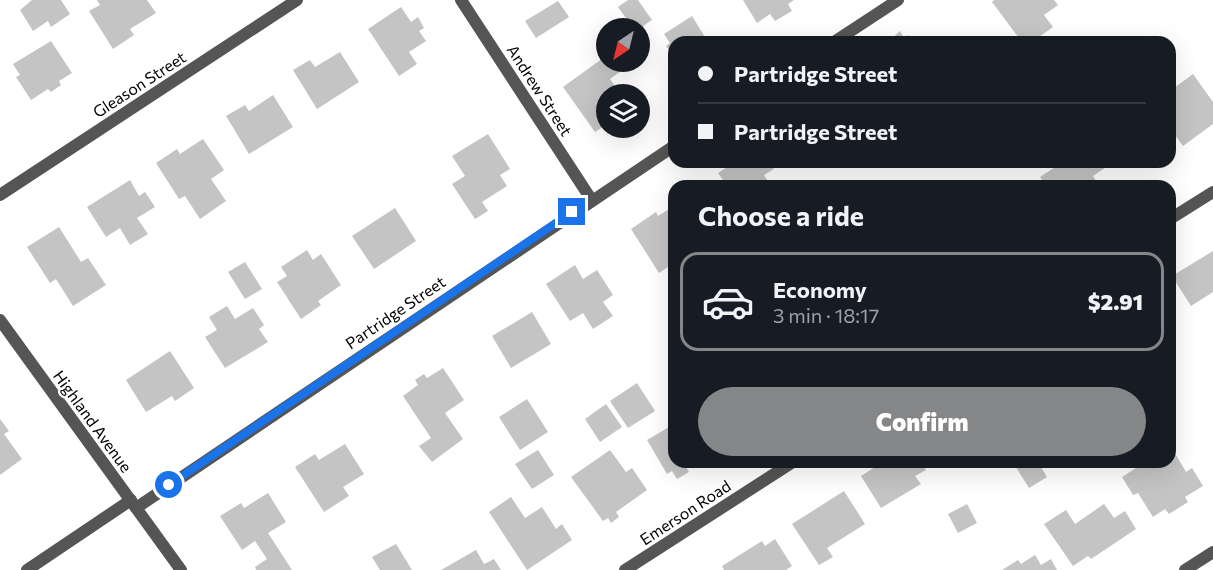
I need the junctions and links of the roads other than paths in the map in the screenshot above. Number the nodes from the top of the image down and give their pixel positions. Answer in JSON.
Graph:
{"nodes":[{"id":1,"x":297,"y":0,"type":"edge"},
{"id":2,"x":462,"y":0,"type":"edge"},
{"id":3,"x":898,"y":0,"type":"edge"},
{"id":4,"x":843,"y":36,"type":"edge"},
{"id":5,"x":668,"y":150,"type":"edge"},
{"id":6,"x":1213,"y":192,"type":"edge"},
{"id":7,"x":0,"y":195,"type":"edge"},
{"id":8,"x":591,"y":199,"type":"junction"},
{"id":9,"x":1176,"y":215,"type":"edge"},
{"id":10,"x":0,"y":320,"type":"edge"},
{"id":11,"x":784,"y":468,"type":"edge"},
{"id":12,"x":134,"y":504,"type":"junction"},
{"id":13,"x":1213,"y":552,"type":"edge"},
{"id":14,"x":27,"y":570,"type":"edge"},
{"id":15,"x":181,"y":570,"type":"edge"},
{"id":16,"x":625,"y":570,"type":"edge"},
{"id":17,"x":1185,"y":570,"type":"edge"}],
"edges":[{"from":1,"to":7,"type":"street","name":"Gleason Street"},
{"from":2,"to":8,"type":"street","name":"Andrew Street"},
{"from":3,"to":4,"type":"street"},
{"from":5,"to":8,"type":"street","name":"Partridge Street"},
{"from":6,"to":9,"type":"street"},
{"from":8,"to":12,"type":"street","name":"Partridge Street"},
{"from":10,"to":12,"type":"street","name":"Highland Avenue"},
{"from":11,"to":16,"type":"street","name":"Emerson Road"},
{"from":12,"to":14,"type":"street","name":"Partridge Street"},
{"from":12,"to":15,"type":"street","name":"Highland Avenue"},
{"from":13,"to":17,"type":"street"}]}
